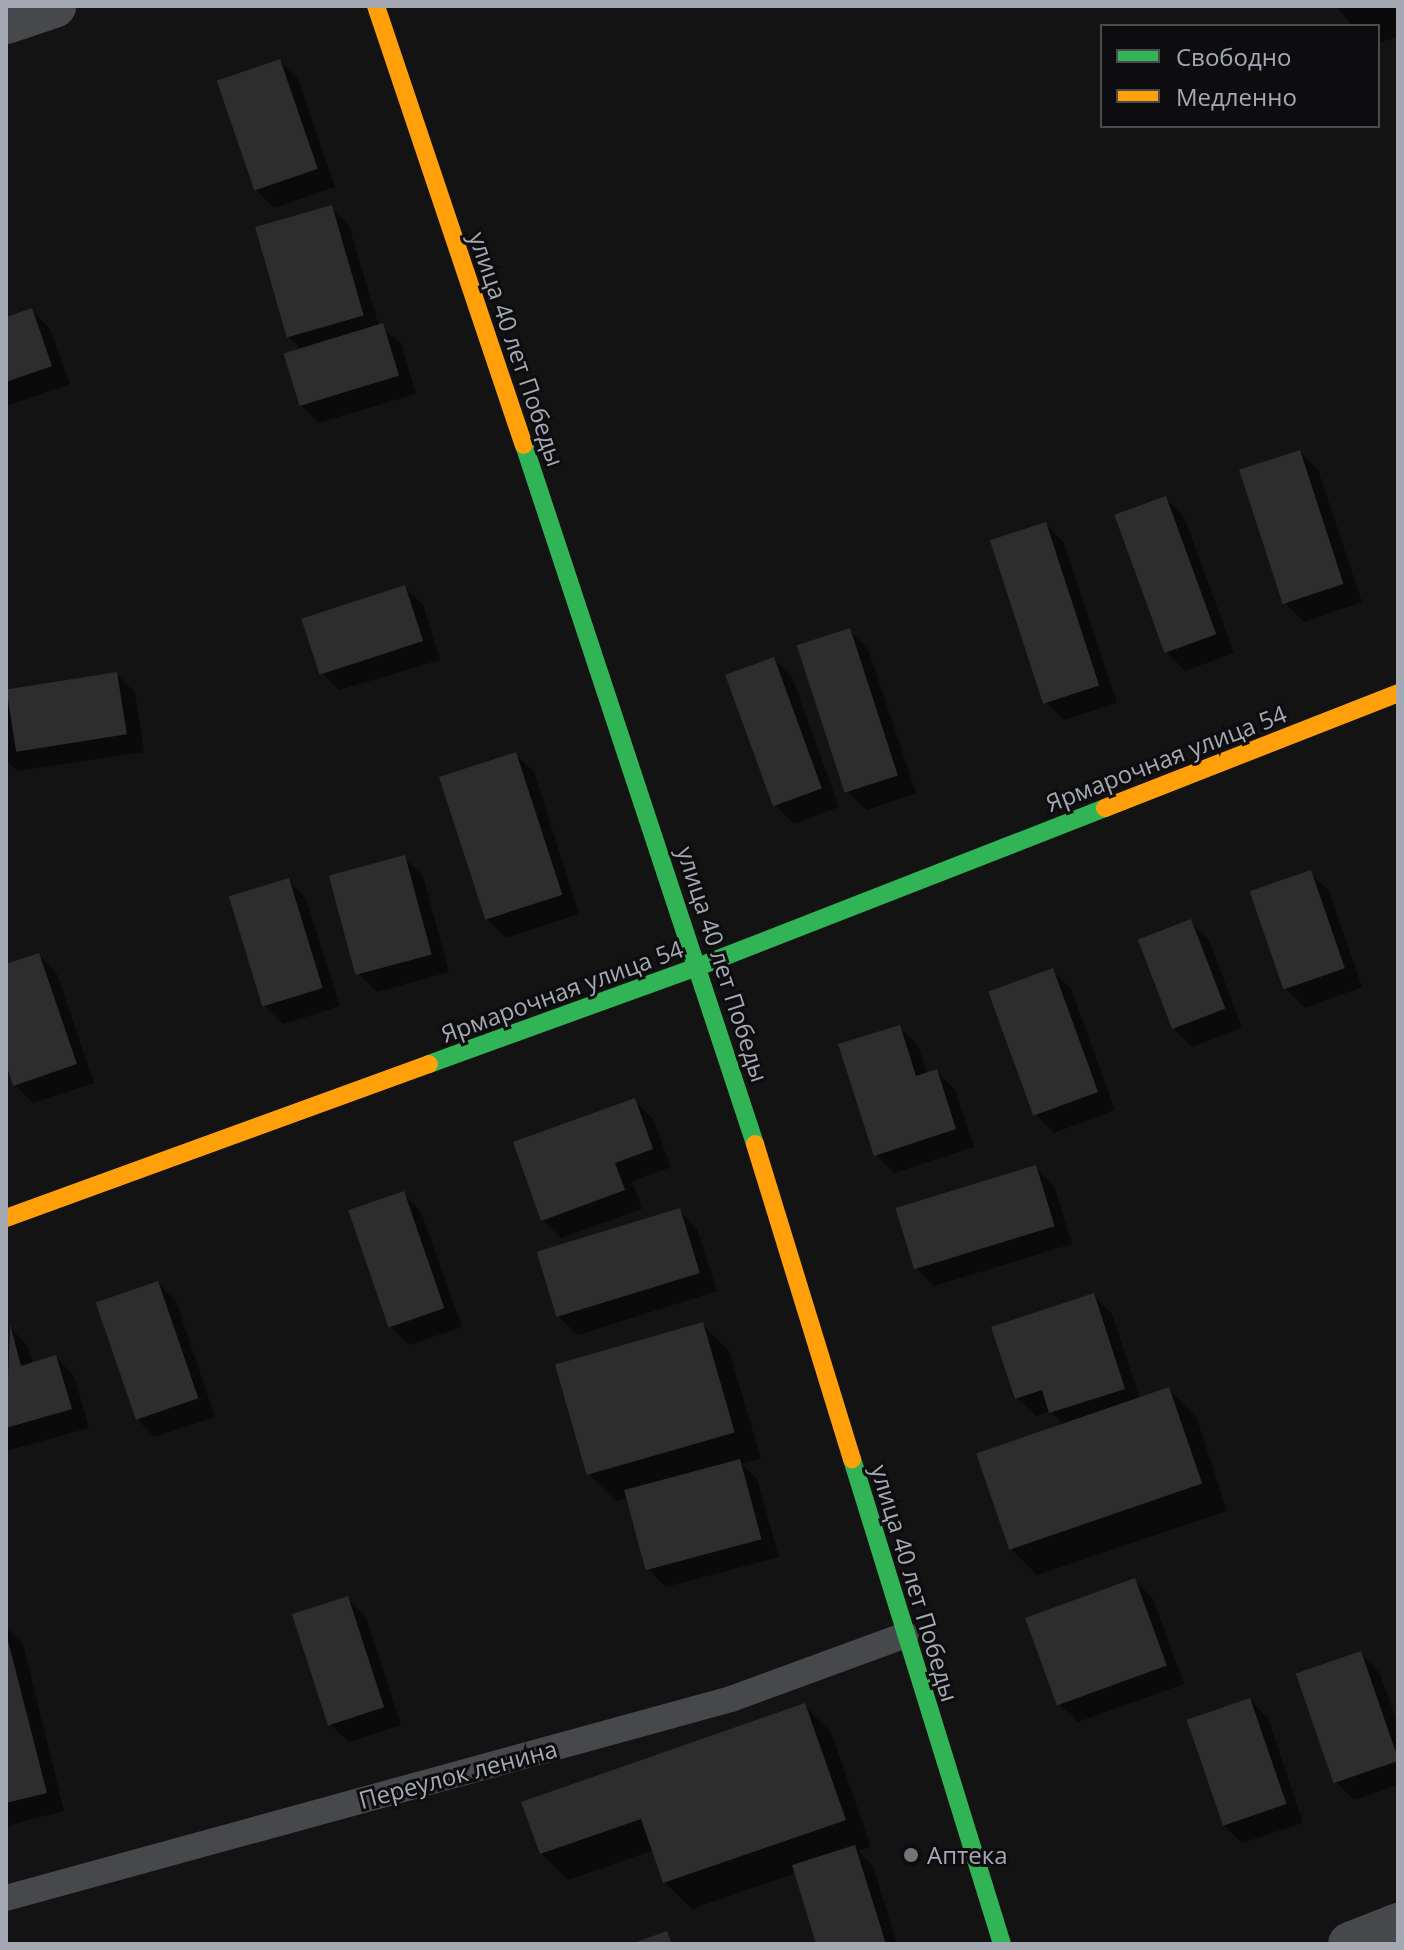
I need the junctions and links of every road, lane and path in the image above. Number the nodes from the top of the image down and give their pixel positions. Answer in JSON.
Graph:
{"nodes":[{"id":1,"x":54,"y":6,"type":"edge"},
{"id":2,"x":376,"y":6,"type":"edge"},
{"id":3,"x":6,"y":22,"type":"edge"},
{"id":4,"x":1398,"y":693,"type":"edge"},
{"id":5,"x":700,"y":966,"type":"junction"},
{"id":6,"x":6,"y":1218,"type":"edge"},
{"id":7,"x":906,"y":1635,"type":"junction"},
{"id":8,"x":6,"y":1898,"type":"edge"},
{"id":9,"x":1398,"y":1925,"type":"edge"},
{"id":10,"x":1002,"y":1944,"type":"edge"},
{"id":11,"x":1350,"y":1944,"type":"edge"}],
"edges":[{"from":1,"to":3,"type":"street"},
{"from":2,"to":5,"type":"main road","name":"улица 40 лет Победы"},
{"from":4,"to":5,"type":"main road","name":"Ярмарочная улица 54"},
{"from":5,"to":6,"type":"main road","name":"Ярмарочная улица 54"},
{"from":5,"to":7,"type":"main road","name":"улица 40 лет Победы"},
{"from":7,"to":8,"type":"lane","name":"Переулок ленина"},
{"from":7,"to":10,"type":"main road","name":"улица 40 лет Победы"},
{"from":9,"to":11,"type":"street"}]}
